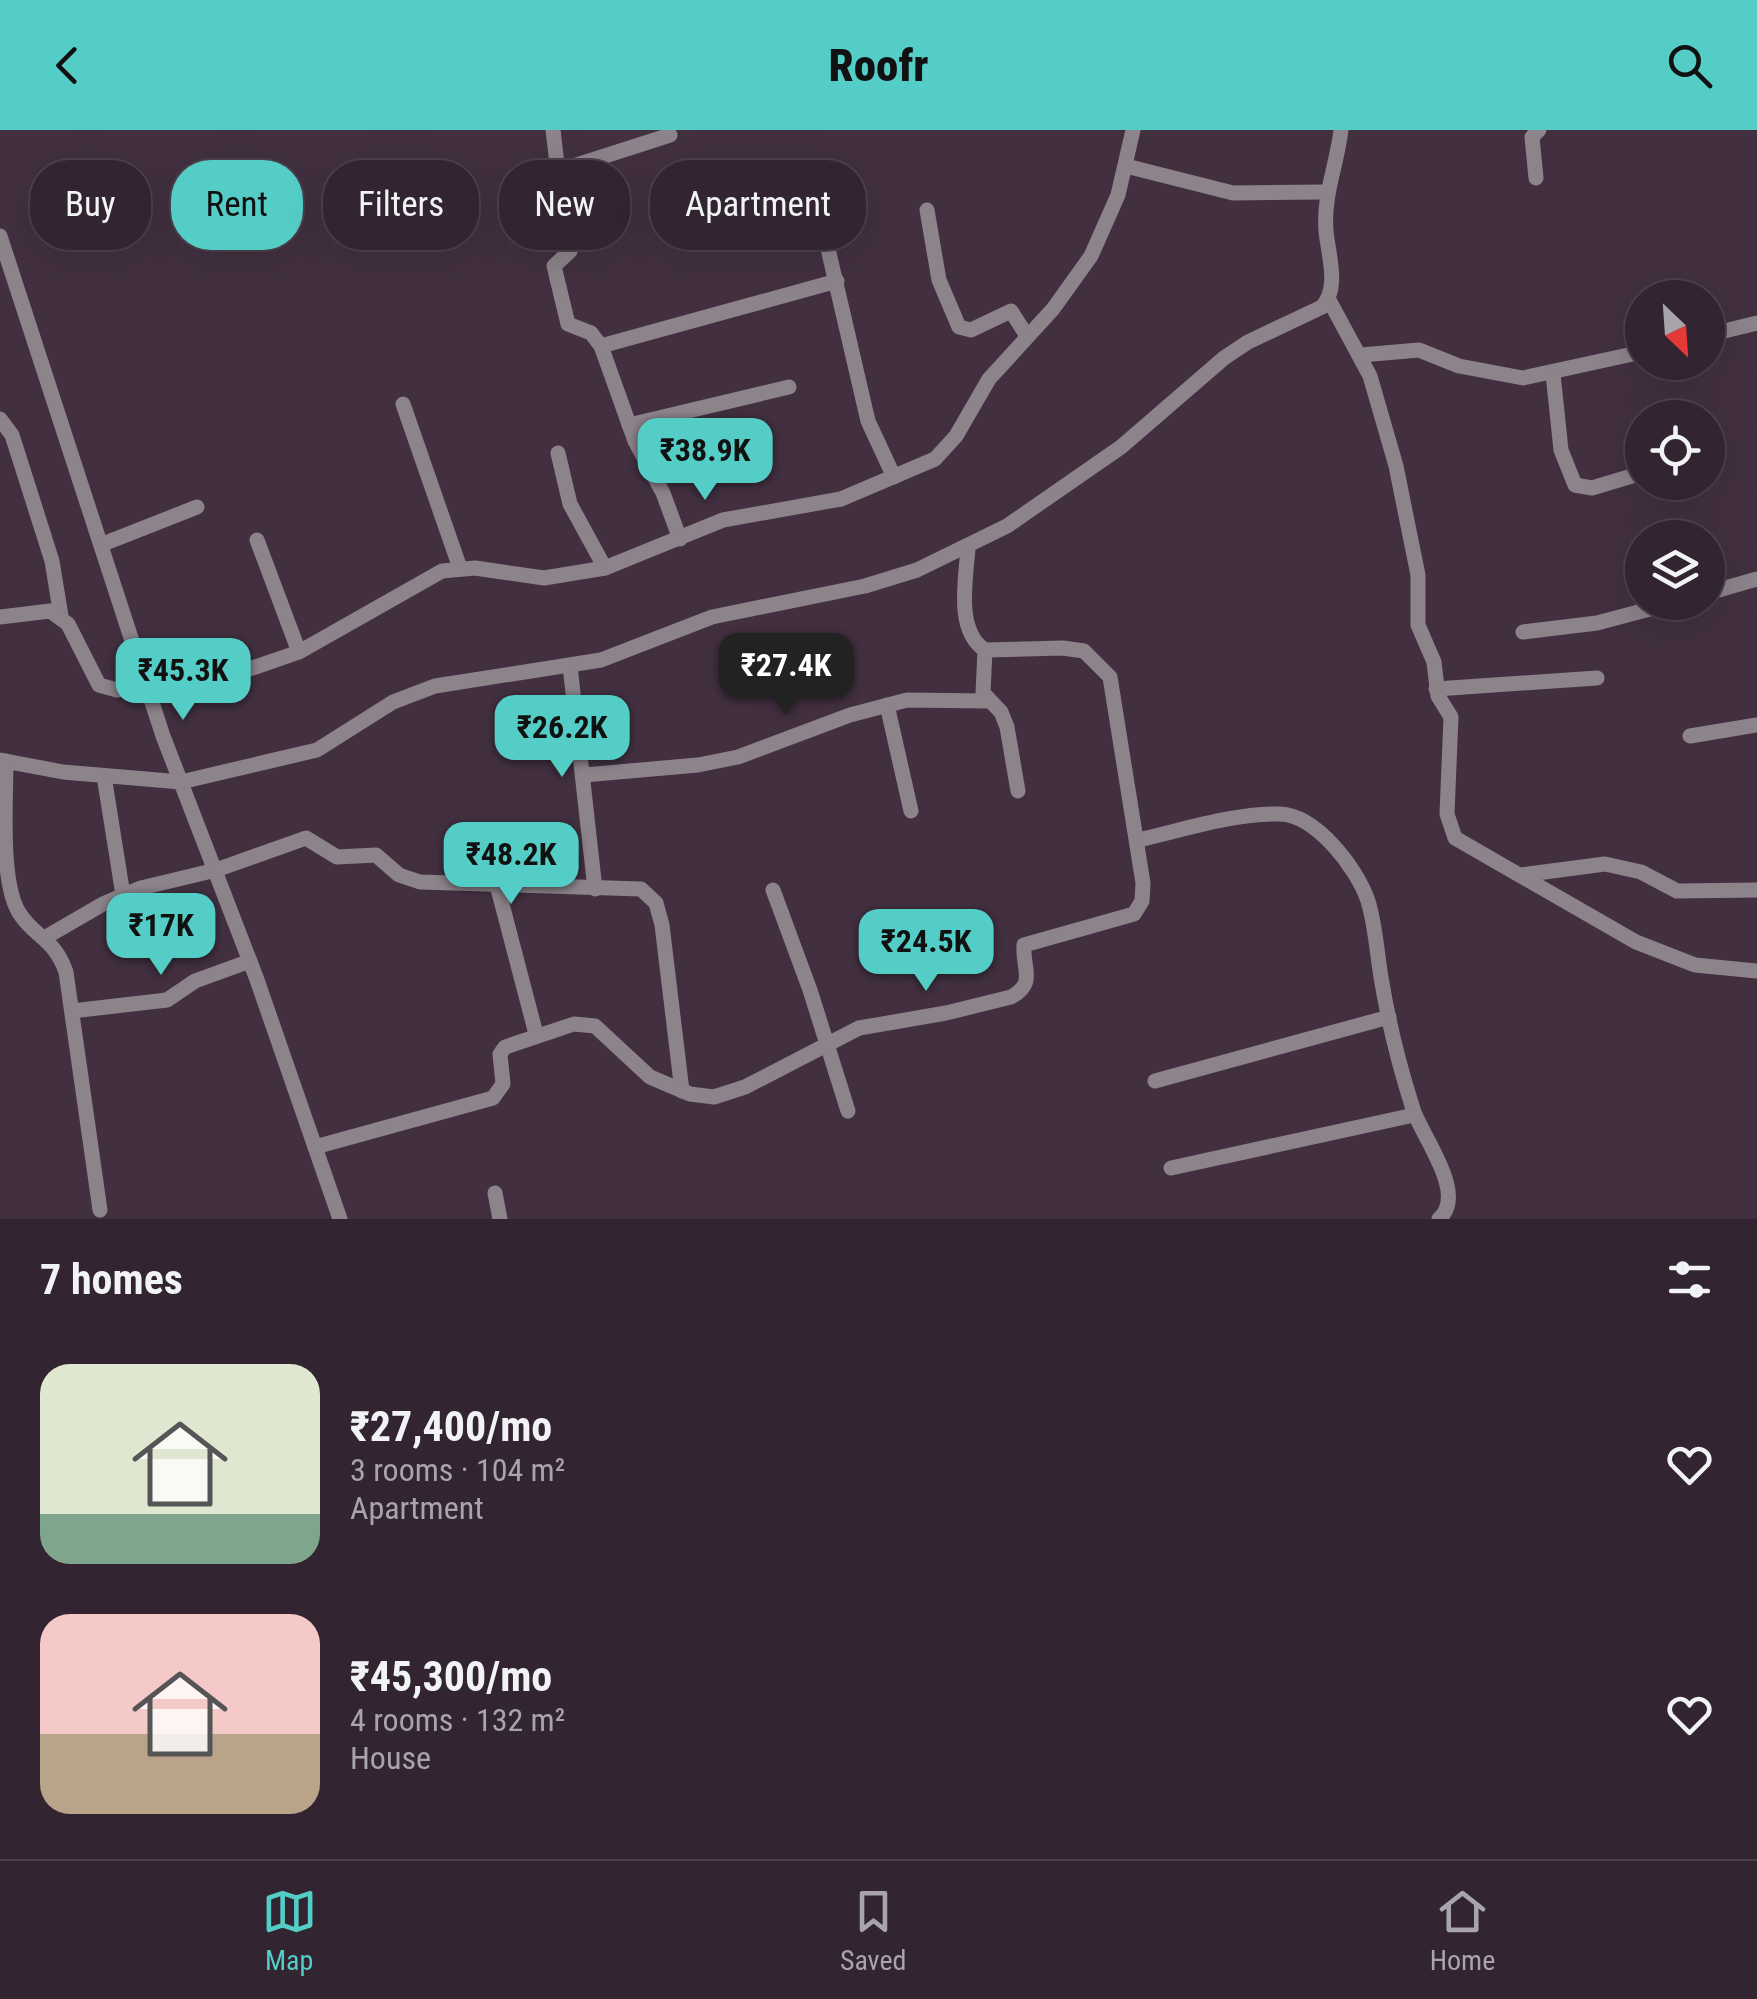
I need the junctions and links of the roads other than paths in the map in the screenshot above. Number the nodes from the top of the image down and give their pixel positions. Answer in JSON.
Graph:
{"nodes":[{"id":1,"x":553,"y":130,"type":"edge"},
{"id":2,"x":1133,"y":130,"type":"edge"},
{"id":3,"x":1341,"y":130,"type":"edge"},
{"id":4,"x":1539,"y":130,"type":"edge"},
{"id":5,"x":670,"y":135,"type":"dead end"},
{"id":6,"x":557,"y":160,"type":"edge"},
{"id":7,"x":594,"y":160,"type":"edge"},
{"id":8,"x":1126,"y":166,"type":"junction"},
{"id":9,"x":1536,"y":178,"type":"dead end"},
{"id":10,"x":1326,"y":192,"type":"junction"},
{"id":11,"x":927,"y":210,"type":"dead end"},
{"id":12,"x":0,"y":236,"type":"edge"},
{"id":13,"x":569,"y":250,"type":"edge"},
{"id":14,"x":829,"y":250,"type":"edge"},
{"id":15,"x":836,"y":281,"type":"junction"},
{"id":16,"x":1329,"y":300,"type":"junction"},
{"id":17,"x":1757,"y":323,"type":"edge"},
{"id":18,"x":1725,"y":331,"type":"edge"},
{"id":19,"x":1027,"y":336,"type":"junction"},
{"id":20,"x":601,"y":346,"type":"junction"},
{"id":21,"x":1361,"y":355,"type":"junction"},
{"id":22,"x":1625,"y":356,"type":"edge"},
{"id":23,"x":1552,"y":374,"type":"junction"},
{"id":24,"x":789,"y":387,"type":"dead end"},
{"id":25,"x":403,"y":404,"type":"dead end"},
{"id":26,"x":0,"y":418,"type":"edge"},
{"id":27,"x":629,"y":425,"type":"junction"},
{"id":28,"x":558,"y":452,"type":"dead end"},
{"id":29,"x":894,"y":478,"type":"junction"},
{"id":30,"x":1625,"y":479,"type":"edge"},
{"id":31,"x":198,"y":507,"type":"dead end"},
{"id":32,"x":680,"y":539,"type":"junction"},
{"id":33,"x":258,"y":540,"type":"dead end"},
{"id":34,"x":103,"y":544,"type":"junction"},
{"id":35,"x":968,"y":548,"type":"junction"},
{"id":36,"x":460,"y":568,"type":"junction"},
{"id":37,"x":605,"y":568,"type":"junction"},
{"id":38,"x":1757,"y":580,"type":"edge"},
{"id":39,"x":1725,"y":588,"type":"edge"},
{"id":40,"x":60,"y":616,"type":"junction"},
{"id":41,"x":1625,"y":616,"type":"edge"},
{"id":42,"x":0,"y":617,"type":"edge"},
{"id":43,"x":1523,"y":632,"type":"dead end"},
{"id":44,"x":985,"y":650,"type":"junction"},
{"id":45,"x":299,"y":652,"type":"junction"},
{"id":46,"x":570,"y":666,"type":"junction"},
{"id":47,"x":1597,"y":678,"type":"dead end"},
{"id":48,"x":1436,"y":689,"type":"junction"},
{"id":49,"x":149,"y":690,"type":"junction"},
{"id":50,"x":986,"y":701,"type":"junction"},
{"id":51,"x":887,"y":705,"type":"junction"},
{"id":52,"x":1757,"y":725,"type":"edge"},
{"id":53,"x":1690,"y":736,"type":"dead end"},
{"id":54,"x":3,"y":761,"type":"edge"},
{"id":55,"x":104,"y":776,"type":"junction"},
{"id":56,"x":584,"y":776,"type":"junction"},
{"id":57,"x":182,"y":782,"type":"junction"},
{"id":58,"x":1018,"y":791,"type":"dead end"},
{"id":59,"x":911,"y":811,"type":"dead end"},
{"id":60,"x":1138,"y":840,"type":"junction"},
{"id":61,"x":216,"y":870,"type":"junction"},
{"id":62,"x":1521,"y":876,"type":"junction"},
{"id":63,"x":497,"y":884,"type":"junction"},
{"id":64,"x":595,"y":889,"type":"junction"},
{"id":65,"x":773,"y":890,"type":"dead end"},
{"id":66,"x":1757,"y":890,"type":"edge"},
{"id":67,"x":123,"y":895,"type":"junction"},
{"id":68,"x":46,"y":937,"type":"junction"},
{"id":69,"x":250,"y":961,"type":"junction"},
{"id":70,"x":1757,"y":970,"type":"edge"},
{"id":71,"x":72,"y":1012,"type":"junction"},
{"id":72,"x":1389,"y":1017,"type":"junction"},
{"id":73,"x":536,"y":1034,"type":"junction"},
{"id":74,"x":827,"y":1042,"type":"junction"},
{"id":75,"x":1155,"y":1081,"type":"dead end"},
{"id":76,"x":682,"y":1091,"type":"junction"},
{"id":77,"x":848,"y":1111,"type":"dead end"},
{"id":78,"x":1414,"y":1115,"type":"junction"},
{"id":79,"x":315,"y":1147,"type":"junction"},
{"id":80,"x":1171,"y":1168,"type":"dead end"},
{"id":81,"x":495,"y":1193,"type":"dead end"},
{"id":82,"x":100,"y":1210,"type":"dead end"},
{"id":83,"x":340,"y":1219,"type":"edge"},
{"id":84,"x":500,"y":1219,"type":"edge"},
{"id":85,"x":1439,"y":1219,"type":"edge"}],
"edges":[{"from":1,"to":6,"type":"street"},
{"from":2,"to":8,"type":"street"},
{"from":3,"to":10,"type":"street"},
{"from":4,"to":9,"type":"street"},
{"from":5,"to":7,"type":"street"},
{"from":8,"to":10,"type":"street"},
{"from":8,"to":19,"type":"street"},
{"from":10,"to":16,"type":"street"},
{"from":11,"to":19,"type":"street"},
{"from":12,"to":34,"type":"street"},
{"from":13,"to":20,"type":"street"},
{"from":14,"to":15,"type":"street"},
{"from":15,"to":20,"type":"street"},
{"from":15,"to":29,"type":"street"},
{"from":16,"to":21,"type":"street"},
{"from":16,"to":35,"type":"street"},
{"from":17,"to":18,"type":"street"},
{"from":19,"to":29,"type":"street"},
{"from":20,"to":27,"type":"street"},
{"from":21,"to":23,"type":"street"},
{"from":21,"to":48,"type":"street"},
{"from":22,"to":23,"type":"street"},
{"from":23,"to":30,"type":"street"},
{"from":24,"to":27,"type":"street"},
{"from":25,"to":36,"type":"street"},
{"from":26,"to":40,"type":"street"},
{"from":27,"to":32,"type":"street"},
{"from":28,"to":37,"type":"street"},
{"from":29,"to":32,"type":"street"},
{"from":31,"to":34,"type":"street"},
{"from":32,"to":37,"type":"street"},
{"from":33,"to":45,"type":"street"},
{"from":34,"to":49,"type":"street"},
{"from":35,"to":44,"type":"street"},
{"from":35,"to":46,"type":"street"},
{"from":36,"to":37,"type":"street"},
{"from":36,"to":45,"type":"street"},
{"from":38,"to":39,"type":"street"},
{"from":40,"to":42,"type":"street"},
{"from":40,"to":49,"type":"street"},
{"from":41,"to":43,"type":"street"},
{"from":44,"to":50,"type":"street"},
{"from":44,"to":60,"type":"street"},
{"from":45,"to":49,"type":"street"},
{"from":46,"to":56,"type":"street"},
{"from":46,"to":57,"type":"street"},
{"from":47,"to":48,"type":"street"},
{"from":48,"to":62,"type":"street"},
{"from":49,"to":57,"type":"street"},
{"from":50,"to":51,"type":"street"},
{"from":50,"to":58,"type":"street"},
{"from":51,"to":56,"type":"street"},
{"from":51,"to":59,"type":"street"},
{"from":52,"to":53,"type":"street"},
{"from":54,"to":55,"type":"street"},
{"from":54,"to":68,"type":"street"},
{"from":55,"to":57,"type":"street"},
{"from":55,"to":67,"type":"street"},
{"from":56,"to":64,"type":"street"},
{"from":57,"to":61,"type":"street"},
{"from":60,"to":72,"type":"street"},
{"from":60,"to":74,"type":"street"},
{"from":61,"to":63,"type":"street"},
{"from":61,"to":67,"type":"street"},
{"from":61,"to":69,"type":"street"},
{"from":62,"to":66,"type":"street"},
{"from":62,"to":70,"type":"street"},
{"from":63,"to":64,"type":"street"},
{"from":63,"to":73,"type":"street"},
{"from":64,"to":76,"type":"street"},
{"from":65,"to":74,"type":"street"},
{"from":67,"to":68,"type":"street"},
{"from":68,"to":71,"type":"street"},
{"from":69,"to":71,"type":"street"},
{"from":69,"to":79,"type":"street"},
{"from":71,"to":82,"type":"street"},
{"from":72,"to":75,"type":"street"},
{"from":72,"to":78,"type":"street"},
{"from":73,"to":76,"type":"street"},
{"from":73,"to":79,"type":"street"},
{"from":74,"to":76,"type":"street"},
{"from":74,"to":77,"type":"street"},
{"from":78,"to":80,"type":"street"},
{"from":78,"to":85,"type":"street"},
{"from":79,"to":83,"type":"street"},
{"from":81,"to":84,"type":"street"}]}
